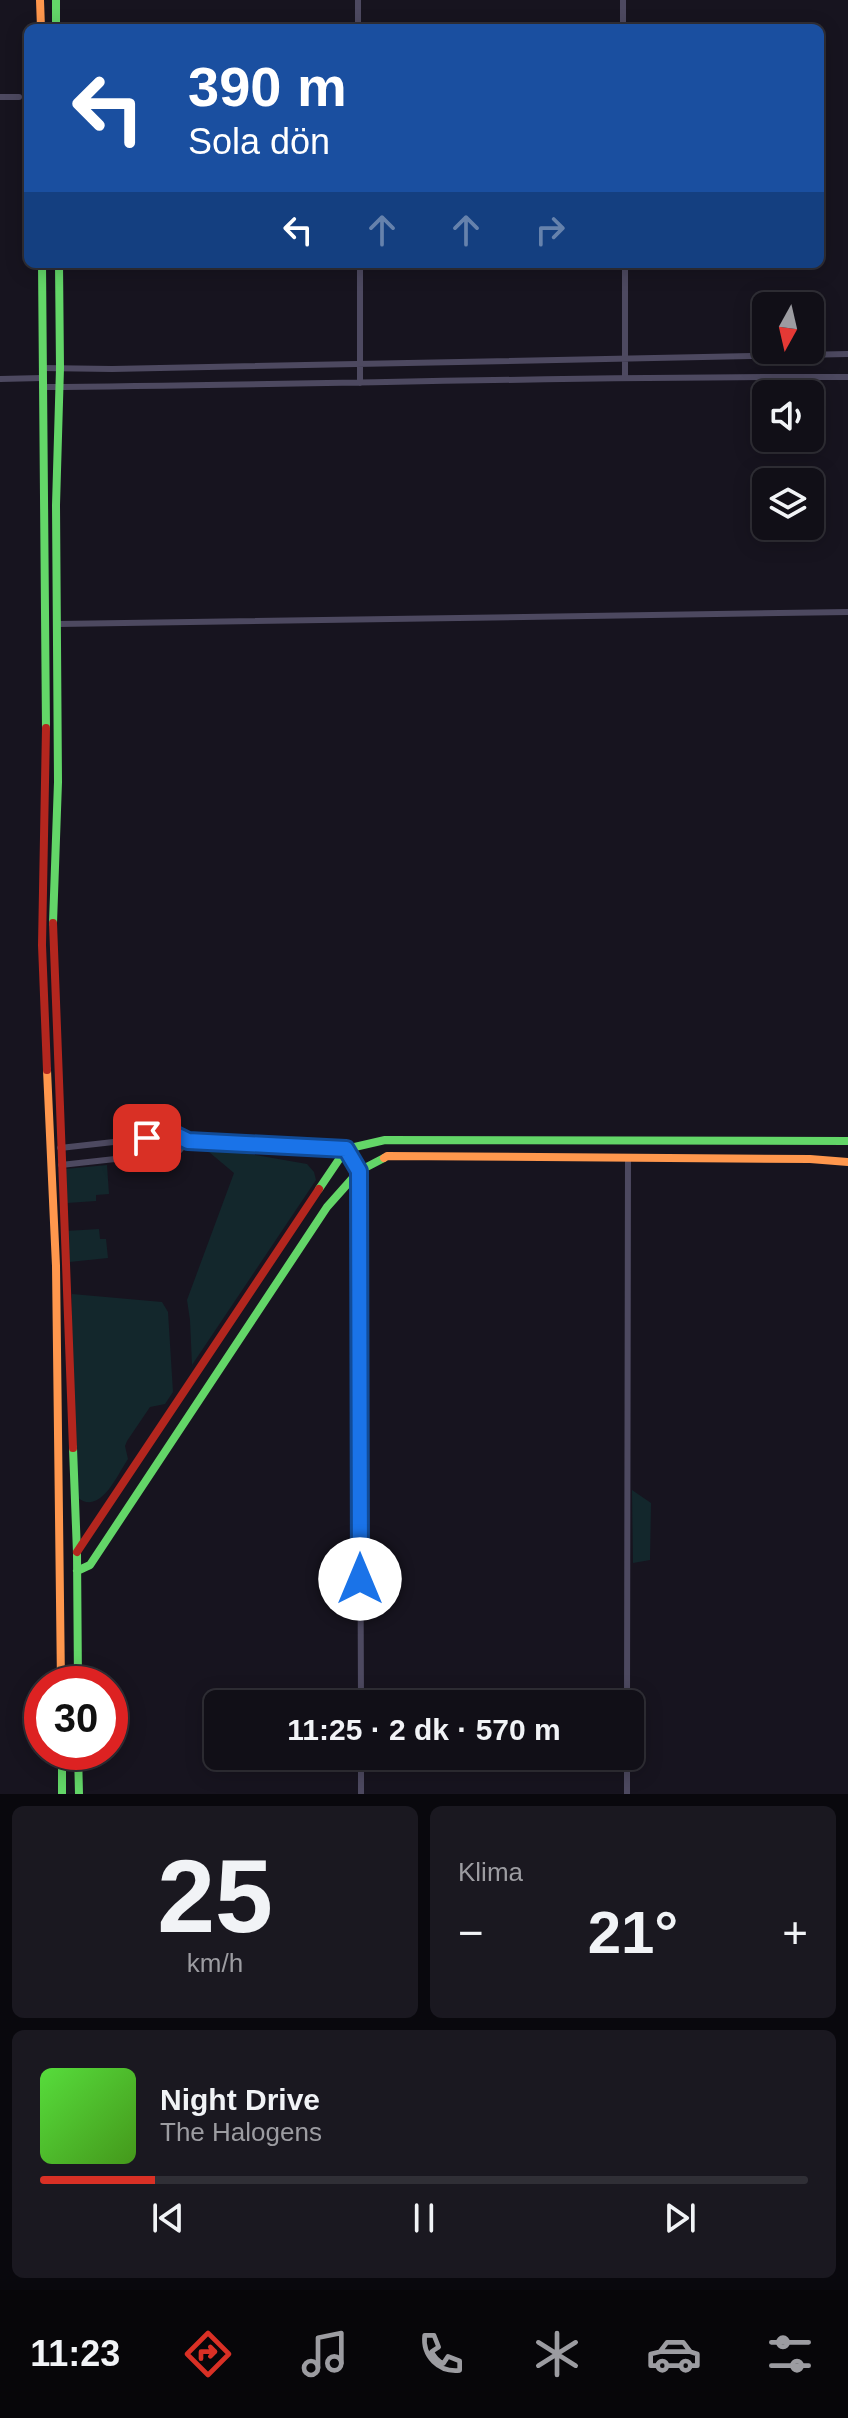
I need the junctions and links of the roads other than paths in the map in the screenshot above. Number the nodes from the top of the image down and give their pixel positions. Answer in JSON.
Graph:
{"nodes":[{"id":1,"x":40,"y":0,"type":"edge"},
{"id":2,"x":56,"y":0,"type":"edge"},
{"id":3,"x":358,"y":0,"type":"edge"},
{"id":4,"x":623,"y":0,"type":"edge"},
{"id":5,"x":41,"y":24,"type":"edge"},
{"id":6,"x":56,"y":24,"type":"edge"},
{"id":7,"x":358,"y":24,"type":"edge"},
{"id":8,"x":623,"y":24,"type":"edge"},
{"id":9,"x":0,"y":97,"type":"edge"},
{"id":10,"x":19,"y":97,"type":"dead end"},
{"id":11,"x":42,"y":268,"type":"edge"},
{"id":12,"x":59,"y":268,"type":"edge"},
{"id":13,"x":360,"y":268,"type":"edge"},
{"id":14,"x":625,"y":268,"type":"edge"},
{"id":15,"x":848,"y":354,"type":"edge"},
{"id":16,"x":625,"y":360,"type":"junction"},
{"id":17,"x":360,"y":365,"type":"junction"},
{"id":18,"x":60,"y":368,"type":"junction"},
{"id":19,"x":625,"y":376,"type":"junction"},
{"id":20,"x":848,"y":377,"type":"edge"},
{"id":21,"x":42,"y":378,"type":"junction"},
{"id":22,"x":0,"y":379,"type":"edge"},
{"id":23,"x":360,"y":383,"type":"junction"},
{"id":24,"x":59,"y":386,"type":"junction"},
{"id":25,"x":848,"y":612,"type":"edge"},
{"id":26,"x":58,"y":624,"type":"junction"},
{"id":27,"x":188,"y":1141,"type":"junction"},
{"id":28,"x":848,"y":1141,"type":"edge"},
{"id":29,"x":627,"y":1142,"type":"junction"},
{"id":30,"x":60,"y":1148,"type":"junction"},
{"id":31,"x":346,"y":1149,"type":"junction"},
{"id":32,"x":628,"y":1157,"type":"junction"},
{"id":33,"x":848,"y":1162,"type":"edge"},
{"id":34,"x":61,"y":1165,"type":"junction"},
{"id":35,"x":359,"y":1171,"type":"junction"},
{"id":36,"x":77,"y":1553,"type":"junction"},
{"id":37,"x":77,"y":1571,"type":"junction"},
{"id":38,"x":61,"y":1666,"type":"edge"},
{"id":39,"x":78,"y":1666,"type":"edge"},
{"id":40,"x":361,"y":1690,"type":"edge"},
{"id":41,"x":627,"y":1690,"type":"edge"},
{"id":42,"x":62,"y":1770,"type":"edge"},
{"id":43,"x":78,"y":1770,"type":"edge"},
{"id":44,"x":361,"y":1770,"type":"edge"},
{"id":45,"x":627,"y":1770,"type":"edge"},
{"id":46,"x":62,"y":1794,"type":"edge"},
{"id":47,"x":79,"y":1794,"type":"edge"},
{"id":48,"x":361,"y":1794,"type":"edge"},
{"id":49,"x":627,"y":1794,"type":"edge"}],
"edges":[{"from":1,"to":5,"type":"street"},
{"from":2,"to":6,"type":"street"},
{"from":3,"to":7,"type":"street"},
{"from":4,"to":8,"type":"street"},
{"from":9,"to":10,"type":"street"},
{"from":11,"to":21,"type":"street"},
{"from":12,"to":18,"type":"street"},
{"from":13,"to":17,"type":"street"},
{"from":14,"to":16,"type":"street"},
{"from":15,"to":16,"type":"street"},
{"from":16,"to":17,"type":"street"},
{"from":16,"to":19,"type":"street"},
{"from":17,"to":18,"type":"street"},
{"from":17,"to":23,"type":"street"},
{"from":18,"to":21,"type":"street"},
{"from":18,"to":24,"type":"street"},
{"from":19,"to":20,"type":"street"},
{"from":19,"to":23,"type":"street"},
{"from":21,"to":22,"type":"street"},
{"from":21,"to":24,"type":"street"},
{"from":21,"to":38,"type":"street"},
{"from":23,"to":24,"type":"street"},
{"from":24,"to":26,"type":"street"},
{"from":25,"to":26,"type":"street"},
{"from":26,"to":30,"type":"street"},
{"from":27,"to":30,"type":"street"},
{"from":27,"to":31,"type":"street"},
{"from":27,"to":34,"type":"street"},
{"from":28,"to":29,"type":"street"},
{"from":29,"to":31,"type":"street"},
{"from":29,"to":32,"type":"street"},
{"from":30,"to":34,"type":"street"},
{"from":31,"to":35,"type":"street"},
{"from":31,"to":36,"type":"street"},
{"from":32,"to":33,"type":"street"},
{"from":32,"to":35,"type":"street"},
{"from":32,"to":41,"type":"street"},
{"from":34,"to":36,"type":"street"},
{"from":35,"to":37,"type":"street"},
{"from":35,"to":40,"type":"street"},
{"from":36,"to":37,"type":"street"},
{"from":37,"to":39,"type":"street"},
{"from":42,"to":46,"type":"street"},
{"from":43,"to":47,"type":"street"},
{"from":44,"to":48,"type":"street"},
{"from":45,"to":49,"type":"street"}]}
